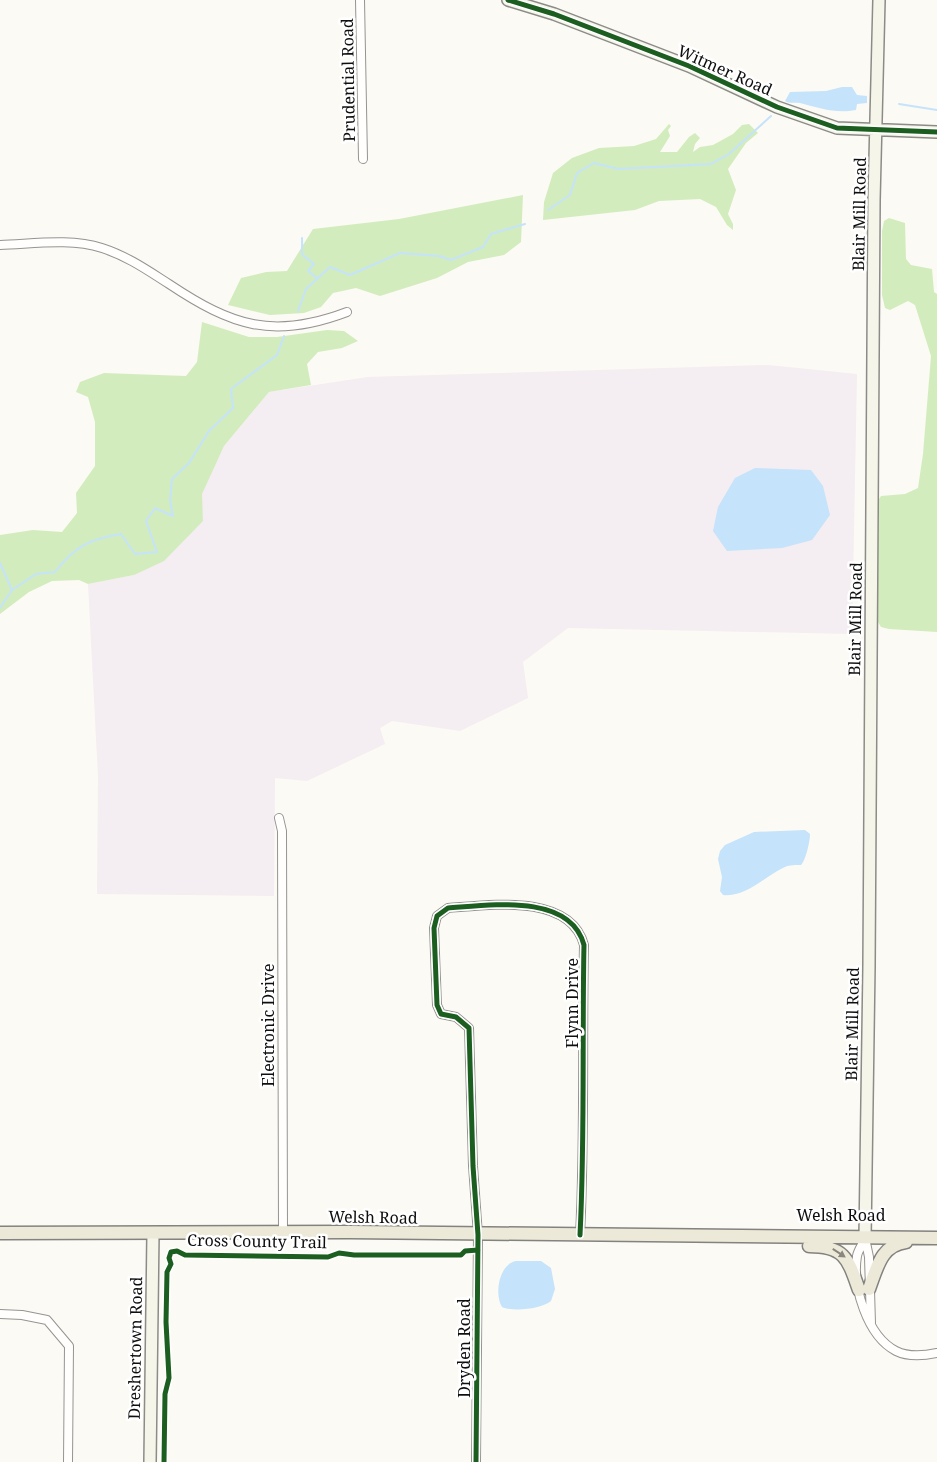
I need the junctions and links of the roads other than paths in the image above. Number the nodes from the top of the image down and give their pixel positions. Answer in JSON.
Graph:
{"nodes":[{"id":1,"x":360,"y":0,"type":"edge"},
{"id":2,"x":508,"y":0,"type":"edge"},
{"id":3,"x":879,"y":0,"type":"edge"},
{"id":4,"x":877,"y":130,"type":"junction"},
{"id":5,"x":937,"y":132,"type":"edge"},
{"id":6,"x":363,"y":159,"type":"dead end"},
{"id":7,"x":0,"y":245,"type":"edge"},
{"id":8,"x":347,"y":312,"type":"dead end"},
{"id":9,"x":279,"y":818,"type":"dead end"},
{"id":10,"x":0,"y":1233,"type":"edge"},
{"id":11,"x":283,"y":1233,"type":"junction"},
{"id":12,"x":153,"y":1234,"type":"junction"},
{"id":13,"x":478,"y":1234,"type":"junction"},
{"id":14,"x":865,"y":1235,"type":"junction"},
{"id":15,"x":580,"y":1236,"type":"junction"},
{"id":16,"x":936,"y":1236,"type":"edge"},
{"id":17,"x":746,"y":1237,"type":"junction"},
{"id":18,"x":775,"y":1237,"type":"junction"},
{"id":19,"x":864,"y":1289,"type":"junction"},
{"id":20,"x":0,"y":1314,"type":"edge"},
{"id":21,"x":937,"y":1353,"type":"edge"},
{"id":22,"x":68,"y":1462,"type":"edge"},
{"id":23,"x":150,"y":1462,"type":"edge"},
{"id":24,"x":476,"y":1462,"type":"edge"}],
"edges":[{"from":1,"to":6,"type":"street","name":"Prudential Road"},
{"from":2,"to":4,"type":"main road","name":"Witmer Road"},
{"from":3,"to":4,"type":"main road","name":"Blair Mill Road"},
{"from":4,"to":5,"type":"main road","name":"Witmer Road"},
{"from":4,"to":14,"type":"main road","name":"Blair Mill Road"},
{"from":7,"to":8,"type":"street"},
{"from":9,"to":11,"type":"street","name":"Electronic Drive"},
{"from":10,"to":12,"type":"main road","name":"Welsh Road"},
{"from":11,"to":12,"type":"main road","name":"Welsh Road"},
{"from":11,"to":13,"type":"main road","name":"Welsh Road"},
{"from":12,"to":23,"type":"main road","name":"Dreshertown Road"},
{"from":13,"to":15,"type":"main road","name":"Welsh Road"},
{"from":13,"to":15,"type":"street","name":"Flynn Drive"},
{"from":13,"to":24,"type":"street","name":"Dryden Road"},
{"from":14,"to":16,"type":"main road","name":"Welsh Road"},
{"from":14,"to":17,"type":"main road","name":"Welsh Road"},
{"from":14,"to":18,"type":"main road","name":"Welsh Road"},
{"from":14,"to":19,"type":"street"},
{"from":14,"to":19,"type":"street"},
{"from":15,"to":17,"type":"main road","name":"Welsh Road"},
{"from":16,"to":19,"type":"main road"},
{"from":17,"to":18,"type":"main road","name":"Welsh Road"},
{"from":18,"to":19,"type":"main road","one_way":true},
{"from":19,"to":21,"type":"street"},
{"from":20,"to":22,"type":"street"}]}
